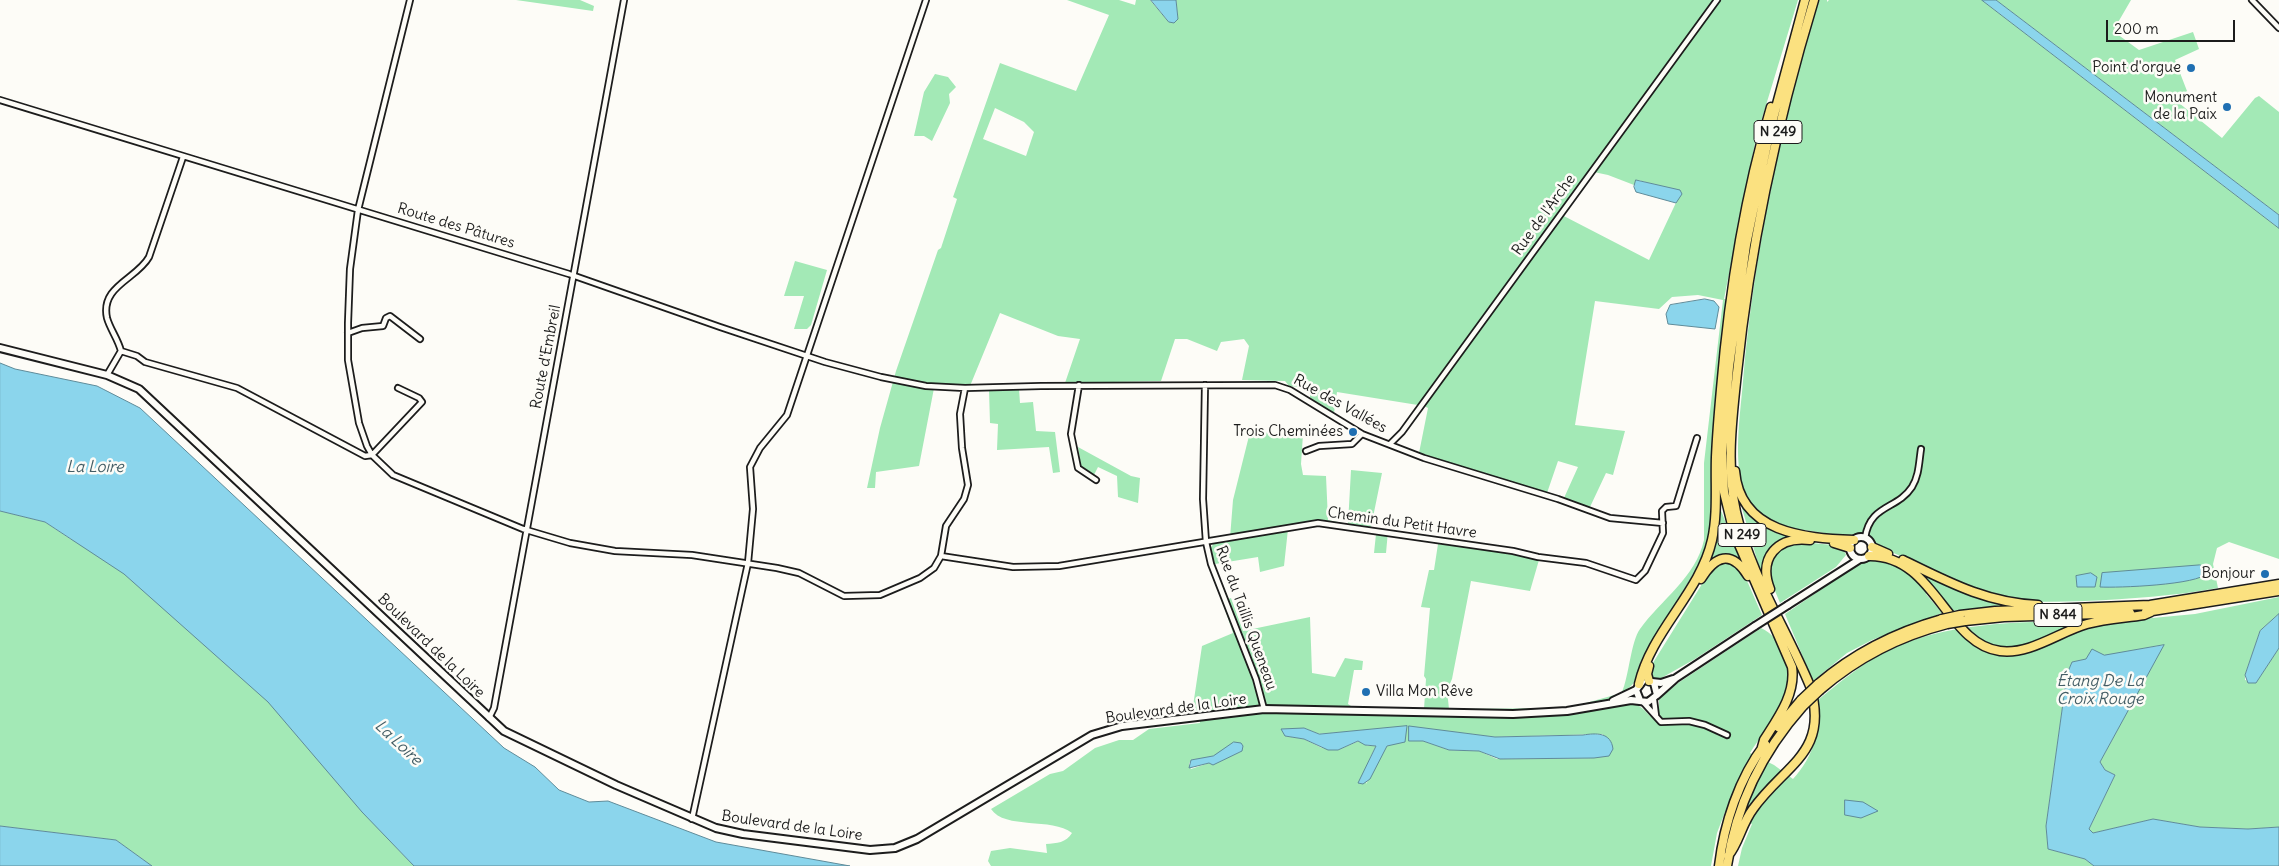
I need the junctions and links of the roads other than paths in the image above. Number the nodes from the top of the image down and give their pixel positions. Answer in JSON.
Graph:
{"nodes":[{"id":1,"x":410,"y":0,"type":"edge"},
{"id":2,"x":624,"y":0,"type":"edge"},
{"id":3,"x":926,"y":0,"type":"edge"},
{"id":4,"x":1717,"y":0,"type":"edge"},
{"id":5,"x":1805,"y":0,"type":"edge"},
{"id":6,"x":1814,"y":0,"type":"edge"},
{"id":7,"x":2252,"y":0,"type":"edge"},
{"id":8,"x":2279,"y":28,"type":"edge"},
{"id":9,"x":1794,"y":36,"type":"junction"},
{"id":10,"x":0,"y":100,"type":"edge"},
{"id":11,"x":183,"y":157,"type":"junction"},
{"id":12,"x":358,"y":210,"type":"junction"},
{"id":13,"x":574,"y":276,"type":"junction"},
{"id":14,"x":348,"y":333,"type":"junction"},
{"id":15,"x":420,"y":340,"type":"dead end"},
{"id":16,"x":0,"y":348,"type":"edge"},
{"id":17,"x":121,"y":351,"type":"junction"},
{"id":18,"x":806,"y":355,"type":"junction"},
{"id":19,"x":107,"y":374,"type":"junction"},
{"id":20,"x":902,"y":382,"type":"joint"},
{"id":21,"x":1205,"y":385,"type":"junction"},
{"id":22,"x":1079,"y":386,"type":"junction"},
{"id":23,"x":398,"y":388,"type":"dead end"},
{"id":24,"x":965,"y":388,"type":"junction"},
{"id":25,"x":1362,"y":434,"type":"junction"},
{"id":26,"x":1697,"y":438,"type":"dead end"},
{"id":27,"x":1732,"y":438,"type":"junction"},
{"id":28,"x":1390,"y":444,"type":"junction"},
{"id":29,"x":1921,"y":449,"type":"dead end"},
{"id":30,"x":1306,"y":451,"type":"dead end"},
{"id":31,"x":372,"y":455,"type":"junction"},
{"id":32,"x":1096,"y":480,"type":"dead end"},
{"id":33,"x":1663,"y":523,"type":"junction"},
{"id":34,"x":527,"y":530,"type":"junction"},
{"id":35,"x":1865,"y":538,"type":"junction"},
{"id":36,"x":1854,"y":540,"type":"junction"},
{"id":37,"x":1206,"y":542,"type":"junction"},
{"id":38,"x":1872,"y":547,"type":"junction"},
{"id":39,"x":1851,"y":551,"type":"junction"},
{"id":40,"x":941,"y":556,"type":"junction"},
{"id":41,"x":1869,"y":556,"type":"junction"},
{"id":42,"x":1860,"y":559,"type":"junction"},
{"id":43,"x":748,"y":563,"type":"junction"},
{"id":44,"x":1840,"y":571,"type":"junction"},
{"id":45,"x":2279,"y":584,"type":"edge"},
{"id":46,"x":2279,"y":591,"type":"edge"},
{"id":47,"x":2074,"y":609,"type":"junction"},
{"id":48,"x":2151,"y":612,"type":"junction"},
{"id":49,"x":1962,"y":618,"type":"junction"},
{"id":50,"x":1778,"y":623,"type":"junction"},
{"id":51,"x":1676,"y":678,"type":"junction"},
{"id":52,"x":1651,"y":682,"type":"junction"},
{"id":53,"x":1638,"y":687,"type":"junction"},
{"id":54,"x":1655,"y":697,"type":"junction"},
{"id":55,"x":1642,"y":701,"type":"junction"},
{"id":56,"x":1591,"y":708,"type":"junction"},
{"id":57,"x":1264,"y":710,"type":"junction"},
{"id":58,"x":1656,"y":717,"type":"junction"},
{"id":59,"x":489,"y":718,"type":"junction"},
{"id":60,"x":1727,"y":735,"type":"dead end"},
{"id":61,"x":1770,"y":739,"type":"junction"},
{"id":62,"x":692,"y":819,"type":"junction"},
{"id":63,"x":1736,"y":823,"type":"junction"},
{"id":64,"x":1719,"y":866,"type":"edge"},
{"id":65,"x":1726,"y":866,"type":"edge"}],
"edges":[{"from":1,"to":12,"type":"street"},
{"from":2,"to":13,"type":"street","name":"Route d'Embreil"},
{"from":3,"to":18,"type":"street"},
{"from":4,"to":28,"type":"street","name":"Rue de l'Arche"},
{"from":5,"to":9,"type":"highway","number":"N 249"},
{"from":6,"to":27,"type":"highway","number":"N 249"},
{"from":7,"to":8,"type":"street"},
{"from":9,"to":50,"type":"highway","number":"N 249"},
{"from":9,"to":53,"type":"highway"},
{"from":10,"to":11,"type":"street","name":"Route des Pâtures"},
{"from":11,"to":12,"type":"street","name":"Route des Pâtures"},
{"from":11,"to":17,"type":"street"},
{"from":12,"to":13,"type":"street","name":"Route des Pâtures"},
{"from":12,"to":14,"type":"street"},
{"from":13,"to":18,"type":"street","name":"Route des Pâtures"},
{"from":13,"to":34,"type":"street","name":"Route d'Embreil"},
{"from":14,"to":15,"type":"street"},
{"from":14,"to":31,"type":"street"},
{"from":16,"to":19,"type":"main road","name":"Boulevard de la Loire"},
{"from":17,"to":19,"type":"street"},
{"from":17,"to":31,"type":"street"},
{"from":18,"to":20,"type":"street","name":"Route des Pâtures"},
{"from":18,"to":43,"type":"street"},
{"from":19,"to":59,"type":"main road","name":"Boulevard de la Loire"},
{"from":20,"to":24,"type":"street","name":"Rue des Vallées"},
{"from":21,"to":22,"type":"street","name":"Rue des Vallées"},
{"from":21,"to":25,"type":"street","name":"Rue des Vallées"},
{"from":21,"to":37,"type":"street","name":"Rue du Taillis Queneau"},
{"from":22,"to":24,"type":"street","name":"Rue des Vallées"},
{"from":22,"to":32,"type":"street"},
{"from":23,"to":31,"type":"street"},
{"from":24,"to":40,"type":"street"},
{"from":25,"to":28,"type":"street","name":"Rue des Vallées"},
{"from":25,"to":30,"type":"street"},
{"from":26,"to":33,"type":"street","name":"Chemin du Petit Havre"},
{"from":27,"to":36,"type":"highway"},
{"from":27,"to":50,"type":"highway","number":"N 249"},
{"from":28,"to":33,"type":"street","name":"Rue des Vallées"},
{"from":29,"to":35,"type":"street"},
{"from":31,"to":34,"type":"street"},
{"from":33,"to":37,"type":"street","name":"Chemin du Petit Havre"},
{"from":34,"to":43,"type":"street"},
{"from":34,"to":59,"type":"street","name":"Route d'Embreil"},
{"from":35,"to":36,"type":"main road"},
{"from":35,"to":38,"type":"main road"},
{"from":36,"to":39,"type":"main road"},
{"from":37,"to":40,"type":"street","name":"Chemin du Petit Havre"},
{"from":37,"to":57,"type":"street","name":"Rue du Taillis Queneau"},
{"from":38,"to":41,"type":"main road"},
{"from":38,"to":47,"type":"highway"},
{"from":39,"to":42,"type":"main road"},
{"from":39,"to":44,"type":"main road"},
{"from":39,"to":50,"type":"highway"},
{"from":40,"to":43,"type":"street"},
{"from":41,"to":42,"type":"main road"},
{"from":41,"to":48,"type":"highway"},
{"from":42,"to":44,"type":"main road"},
{"from":43,"to":62,"type":"street"},
{"from":44,"to":51,"type":"main road","bridge":true},
{"from":45,"to":47,"type":"highway","number":"N 844"},
{"from":46,"to":48,"type":"highway","number":"N 844"},
{"from":47,"to":49,"type":"highway","number":"N 844"},
{"from":48,"to":49,"type":"highway","number":"N 844"},
{"from":49,"to":61,"type":"highway","number":"N 844","bridge":true},
{"from":50,"to":52,"type":"highway"},
{"from":50,"to":61,"type":"highway","number":"N 249"},
{"from":50,"to":63,"type":"highway","number":"N 249"},
{"from":51,"to":52,"type":"main road","name":"Boulevard de la Loire"},
{"from":51,"to":54,"type":"main road"},
{"from":52,"to":53,"type":"main road","name":"Boulevard de la Loire"},
{"from":52,"to":54,"type":"main road"},
{"from":53,"to":55,"type":"main road"},
{"from":53,"to":56,"type":"main road","name":"Boulevard de la Loire"},
{"from":54,"to":55,"type":"main road","name":"Boulevard de la Loire"},
{"from":54,"to":58,"type":"street"},
{"from":55,"to":56,"type":"main road","name":"Boulevard de la Loire"},
{"from":55,"to":58,"type":"street"},
{"from":56,"to":57,"type":"main road","name":"Boulevard de la Loire"},
{"from":57,"to":62,"type":"main road","name":"Boulevard de la Loire"},
{"from":58,"to":60,"type":"street"},
{"from":59,"to":62,"type":"main road","name":"Boulevard de la Loire"},
{"from":61,"to":63,"type":"highway","number":"N 844"},
{"from":61,"to":63,"type":"highway","number":"N 844"},
{"from":63,"to":64,"type":"highway","number":"N 844"},
{"from":63,"to":65,"type":"highway","number":"N 249"}]}
